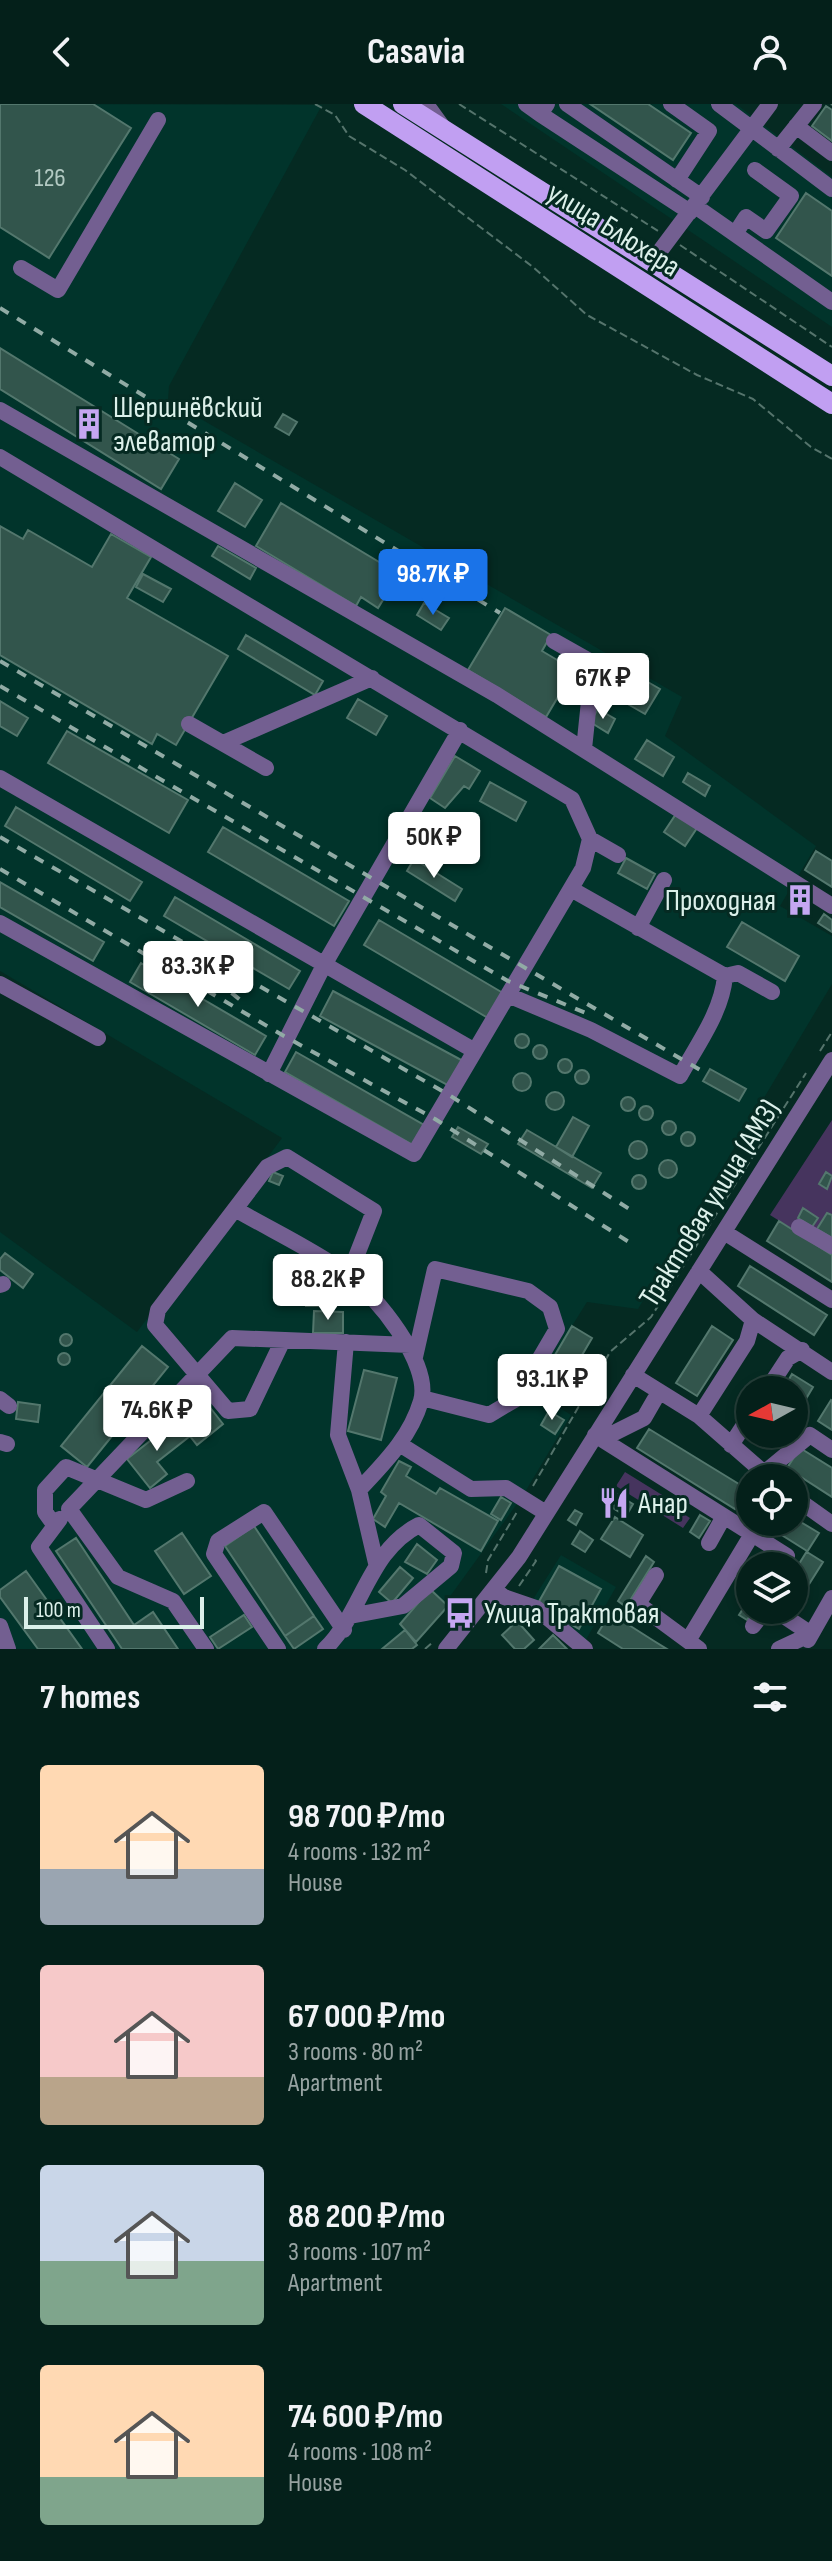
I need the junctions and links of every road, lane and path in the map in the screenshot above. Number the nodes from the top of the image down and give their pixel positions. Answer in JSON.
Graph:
{"nodes":[{"id":1,"x":315,"y":104,"type":"edge"},
{"id":2,"x":364,"y":104,"type":"edge"},
{"id":3,"x":403,"y":104,"type":"edge"},
{"id":4,"x":426,"y":104,"type":"edge"},
{"id":5,"x":459,"y":104,"type":"edge"},
{"id":6,"x":567,"y":104,"type":"edge"},
{"id":7,"x":671,"y":104,"type":"edge"},
{"id":8,"x":719,"y":104,"type":"edge"},
{"id":9,"x":770,"y":104,"type":"edge"},
{"id":10,"x":814,"y":104,"type":"edge"},
{"id":11,"x":537,"y":107,"type":"edge"},
{"id":12,"x":158,"y":120,"type":"dead end"},
{"id":13,"x":796,"y":126,"type":"junction"},
{"id":14,"x":751,"y":128,"type":"junction"},
{"id":15,"x":447,"y":133,"type":"junction"},
{"id":16,"x":778,"y":149,"type":"junction"},
{"id":17,"x":832,"y":153,"type":"edge"},
{"id":18,"x":755,"y":170,"type":"dead end"},
{"id":19,"x":677,"y":180,"type":"junction"},
{"id":20,"x":832,"y":189,"type":"edge"},
{"id":21,"x":696,"y":205,"type":"junction"},
{"id":22,"x":735,"y":234,"type":"junction"},
{"id":23,"x":670,"y":239,"type":"junction"},
{"id":24,"x":651,"y":263,"type":"junction"},
{"id":25,"x":21,"y":268,"type":"dead end"},
{"id":26,"x":832,"y":302,"type":"edge"},
{"id":27,"x":832,"y":347,"type":"edge"},
{"id":28,"x":832,"y":376,"type":"edge"},
{"id":29,"x":832,"y":404,"type":"edge"},
{"id":30,"x":0,"y":410,"type":"edge"},
{"id":31,"x":0,"y":457,"type":"edge"},
{"id":32,"x":832,"y":459,"type":"edge"},
{"id":33,"x":554,"y":641,"type":"dead end"},
{"id":34,"x":372,"y":678,"type":"junction"},
{"id":35,"x":189,"y":724,"type":"dead end"},
{"id":36,"x":460,"y":730,"type":"junction"},
{"id":37,"x":223,"y":743,"type":"junction"},
{"id":38,"x":584,"y":749,"type":"junction"},
{"id":39,"x":266,"y":768,"type":"dead end"},
{"id":40,"x":0,"y":778,"type":"edge"},
{"id":41,"x":590,"y":839,"type":"junction"},
{"id":42,"x":618,"y":855,"type":"dead end"},
{"id":43,"x":664,"y":880,"type":"dead end"},
{"id":44,"x":571,"y":889,"type":"junction"},
{"id":45,"x":832,"y":906,"type":"edge"},
{"id":46,"x":0,"y":923,"type":"edge"},
{"id":47,"x":638,"y":928,"type":"junction"},
{"id":48,"x":324,"y":965,"type":"junction"},
{"id":49,"x":725,"y":976,"type":"junction"},
{"id":50,"x":0,"y":984,"type":"edge"},
{"id":51,"x":772,"y":992,"type":"dead end"},
{"id":52,"x":508,"y":995,"type":"junction"},
{"id":53,"x":832,"y":1032,"type":"edge"},
{"id":54,"x":98,"y":1038,"type":"dead end"},
{"id":55,"x":475,"y":1051,"type":"junction"},
{"id":56,"x":824,"y":1059,"type":"edge"},
{"id":57,"x":807,"y":1071,"type":"dead end"},
{"id":58,"x":269,"y":1074,"type":"junction"},
{"id":59,"x":235,"y":1209,"type":"junction"},
{"id":60,"x":799,"y":1227,"type":"dead end"},
{"id":61,"x":724,"y":1232,"type":"junction"},
{"id":62,"x":832,"y":1246,"type":"edge"},
{"id":63,"x":699,"y":1271,"type":"junction"},
{"id":64,"x":349,"y":1275,"type":"junction"},
{"id":65,"x":832,"y":1300,"type":"edge"},
{"id":66,"x":753,"y":1320,"type":"junction"},
{"id":67,"x":283,"y":1340,"type":"junction"},
{"id":68,"x":346,"y":1342,"type":"junction"},
{"id":69,"x":802,"y":1350,"type":"junction"},
{"id":70,"x":412,"y":1351,"type":"junction"},
{"id":71,"x":832,"y":1372,"type":"edge"},
{"id":72,"x":196,"y":1375,"type":"junction"},
{"id":73,"x":633,"y":1375,"type":"junction"},
{"id":74,"x":776,"y":1376,"type":"edge"},
{"id":75,"x":659,"y":1392,"type":"junction"},
{"id":76,"x":422,"y":1398,"type":"junction"},
{"id":77,"x":699,"y":1416,"type":"junction"},
{"id":78,"x":598,"y":1437,"type":"junction"},
{"id":79,"x":736,"y":1437,"type":"edge"},
{"id":80,"x":401,"y":1445,"type":"junction"},
{"id":81,"x":731,"y":1445,"type":"junction"},
{"id":82,"x":832,"y":1450,"type":"edge"},
{"id":83,"x":753,"y":1464,"type":"edge"},
{"id":84,"x":780,"y":1464,"type":"edge"},
{"id":85,"x":98,"y":1477,"type":"junction"},
{"id":86,"x":187,"y":1481,"type":"dead end"},
{"id":87,"x":359,"y":1490,"type":"junction"},
{"id":88,"x":524,"y":1499,"type":"junction"},
{"id":89,"x":808,"y":1507,"type":"edge"},
{"id":90,"x":69,"y":1509,"type":"junction"},
{"id":91,"x":546,"y":1513,"type":"junction"},
{"id":92,"x":723,"y":1518,"type":"junction"},
{"id":93,"x":832,"y":1524,"type":"edge"},
{"id":94,"x":55,"y":1526,"type":"junction"},
{"id":95,"x":736,"y":1526,"type":"edge"},
{"id":96,"x":751,"y":1536,"type":"joint"},
{"id":97,"x":709,"y":1543,"type":"dead end"},
{"id":98,"x":780,"y":1552,"type":"edge"},
{"id":99,"x":376,"y":1563,"type":"junction"},
{"id":100,"x":656,"y":1575,"type":"dead end"},
{"id":101,"x":491,"y":1583,"type":"junction"},
{"id":102,"x":832,"y":1598,"type":"edge"},
{"id":103,"x":826,"y":1622,"type":"edge"},
{"id":104,"x":347,"y":1623,"type":"junction"},
{"id":105,"x":789,"y":1624,"type":"edge"},
{"id":106,"x":0,"y":1626,"type":"edge"},
{"id":107,"x":807,"y":1641,"type":"edge"},
{"id":108,"x":441,"y":1644,"type":"edge"},
{"id":109,"x":694,"y":1644,"type":"edge"},
{"id":110,"x":8,"y":1649,"type":"edge"},
{"id":111,"x":107,"y":1649,"type":"edge"},
{"id":112,"x":206,"y":1649,"type":"edge"},
{"id":113,"x":278,"y":1649,"type":"edge"},
{"id":114,"x":325,"y":1649,"type":"edge"},
{"id":115,"x":425,"y":1649,"type":"edge"},
{"id":116,"x":585,"y":1649,"type":"edge"},
{"id":117,"x":779,"y":1649,"type":"edge"}],
"edges":[{"from":1,"to":32,"type":"path"},
{"from":2,"to":29,"type":"main road","name":"улица Блюхера"},
{"from":3,"to":15,"type":"main road","name":"улица Блюхера"},
{"from":4,"to":15,"type":"street"},
{"from":5,"to":23,"type":"path"},
{"from":6,"to":19,"type":"street"},
{"from":7,"to":19,"type":"street"},
{"from":8,"to":14,"type":"street"},
{"from":9,"to":14,"type":"street"},
{"from":10,"to":13,"type":"street"},
{"from":11,"to":21,"type":"street"},
{"from":12,"to":25,"type":"street"},
{"from":13,"to":16,"type":"street"},
{"from":13,"to":17,"type":"street"},
{"from":14,"to":16,"type":"street"},
{"from":14,"to":21,"type":"street"},
{"from":15,"to":24,"type":"main road","name":"улица Блюхера"},
{"from":16,"to":20,"type":"street"},
{"from":18,"to":22,"type":"street"},
{"from":19,"to":21,"type":"street"},
{"from":21,"to":22,"type":"street"},
{"from":21,"to":23,"type":"street"},
{"from":22,"to":26,"type":"street"},
{"from":23,"to":24,"type":"street"},
{"from":23,"to":27,"type":"path"},
{"from":24,"to":28,"type":"main road","name":"улица Блюхера"},
{"from":30,"to":38,"type":"street"},
{"from":31,"to":34,"type":"street"},
{"from":33,"to":38,"type":"street"},
{"from":34,"to":36,"type":"street"},
{"from":34,"to":37,"type":"street"},
{"from":35,"to":37,"type":"street"},
{"from":36,"to":41,"type":"street"},
{"from":36,"to":48,"type":"street"},
{"from":37,"to":39,"type":"street"},
{"from":38,"to":45,"type":"street"},
{"from":40,"to":48,"type":"street"},
{"from":41,"to":42,"type":"street"},
{"from":41,"to":44,"type":"street"},
{"from":43,"to":47,"type":"street"},
{"from":44,"to":47,"type":"street"},
{"from":44,"to":52,"type":"street"},
{"from":46,"to":58,"type":"street"},
{"from":47,"to":49,"type":"street"},
{"from":48,"to":55,"type":"street"},
{"from":48,"to":58,"type":"street"},
{"from":49,"to":51,"type":"street"},
{"from":49,"to":52,"type":"street"},
{"from":50,"to":54,"type":"street"},
{"from":52,"to":55,"type":"street"},
{"from":53,"to":56,"type":"path"},
{"from":55,"to":58,"type":"street"},
{"from":56,"to":61,"type":"street","name":"Трактовая улица (АМЗ)"},
{"from":57,"to":88,"type":"path"},
{"from":59,"to":64,"type":"street"},
{"from":59,"to":64,"type":"street"},
{"from":59,"to":72,"type":"street"},
{"from":60,"to":62,"type":"street"},
{"from":61,"to":63,"type":"street","name":"Трактовая улица (АМЗ)"},
{"from":61,"to":65,"type":"street"},
{"from":63,"to":66,"type":"street"},
{"from":63,"to":73,"type":"street","name":"Трактовая улица (АМЗ)"},
{"from":64,"to":70,"type":"street"},
{"from":66,"to":69,"type":"street"},
{"from":66,"to":77,"type":"street"},
{"from":67,"to":68,"type":"street"},
{"from":67,"to":72,"type":"street"},
{"from":67,"to":72,"type":"street"},
{"from":68,"to":70,"type":"street"},
{"from":68,"to":87,"type":"street"},
{"from":69,"to":71,"type":"street"},
{"from":69,"to":74,"type":"street"},
{"from":70,"to":76,"type":"street"},
{"from":70,"to":76,"type":"street"},
{"from":72,"to":85,"type":"street"},
{"from":73,"to":75,"type":"street"},
{"from":73,"to":78,"type":"street","name":"Трактовая улица (АМЗ)"},
{"from":75,"to":77,"type":"street"},
{"from":75,"to":78,"type":"street"},
{"from":76,"to":80,"type":"street"},
{"from":77,"to":81,"type":"street"},
{"from":78,"to":91,"type":"street","name":"Трактовая улица (АМЗ)"},
{"from":78,"to":92,"type":"street"},
{"from":79,"to":81,"type":"street"},
{"from":80,"to":87,"type":"street"},
{"from":80,"to":88,"type":"street"},
{"from":81,"to":83,"type":"street"},
{"from":82,"to":84,"type":"street"},
{"from":85,"to":86,"type":"street"},
{"from":85,"to":90,"type":"street"},
{"from":85,"to":94,"type":"street"},
{"from":87,"to":99,"type":"street"},
{"from":88,"to":91,"type":"street"},
{"from":88,"to":101,"type":"path"},
{"from":89,"to":93,"type":"street"},
{"from":90,"to":94,"type":"street"},
{"from":90,"to":112,"type":"street"},
{"from":91,"to":101,"type":"street","name":"Трактовая улица (АМЗ)"},
{"from":92,"to":95,"type":"street"},
{"from":92,"to":97,"type":"street"},
{"from":94,"to":111,"type":"street"},
{"from":96,"to":98,"type":"street"},
{"from":96,"to":109,"type":"street"},
{"from":99,"to":104,"type":"street"},
{"from":99,"to":104,"type":"street"},
{"from":100,"to":109,"type":"street"},
{"from":101,"to":108,"type":"street","name":"Трактовая улица (АМЗ)"},
{"from":101,"to":116,"type":"street"},
{"from":102,"to":103,"type":"street"},
{"from":103,"to":107,"type":"street"},
{"from":104,"to":113,"type":"street"},
{"from":104,"to":114,"type":"street"},
{"from":105,"to":107,"type":"street"},
{"from":106,"to":110,"type":"street"},
{"from":107,"to":117,"type":"street"},
{"from":108,"to":115,"type":"path"}]}
